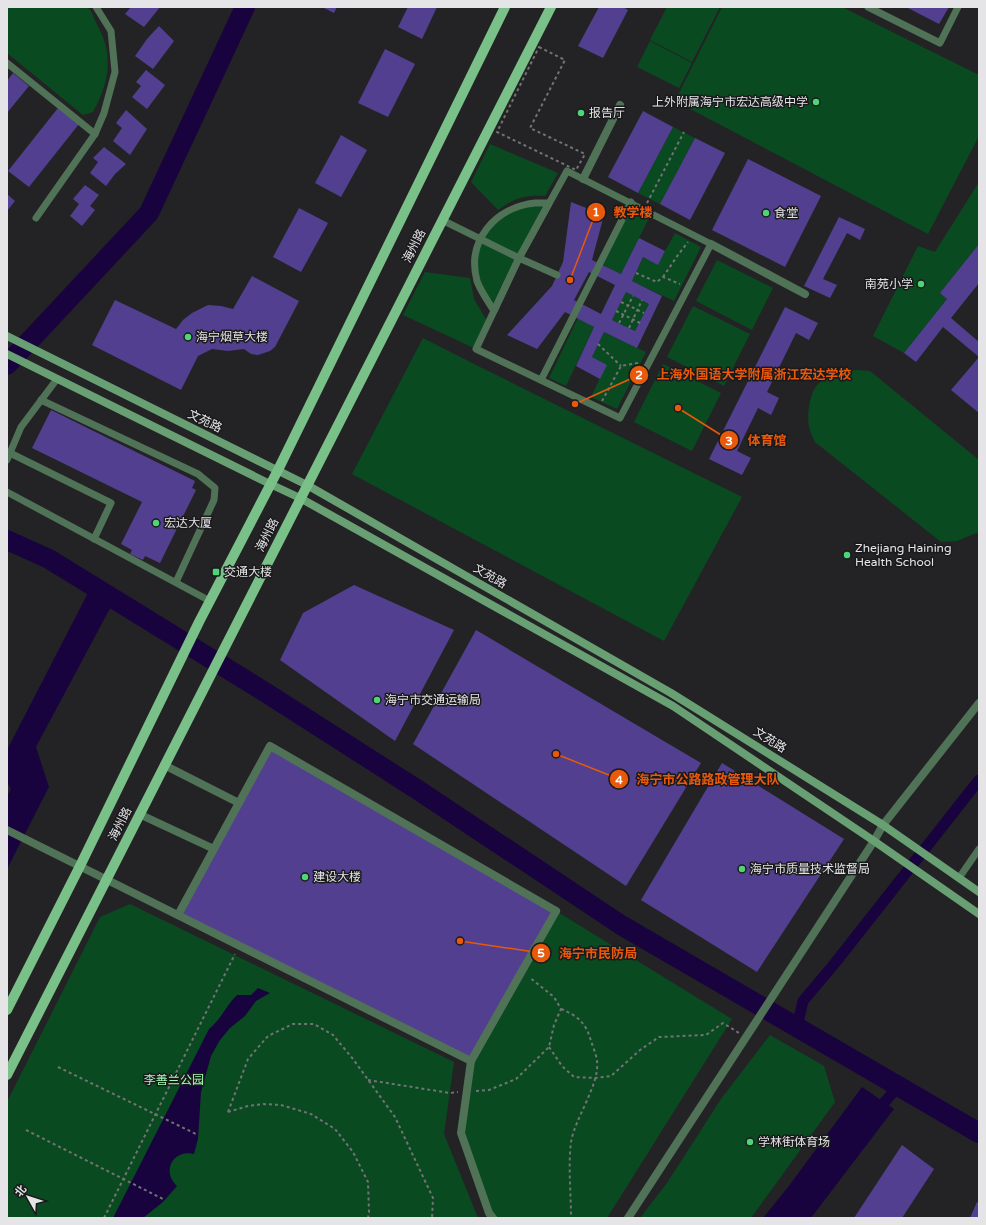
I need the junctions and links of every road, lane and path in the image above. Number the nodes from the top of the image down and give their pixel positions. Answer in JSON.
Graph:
{"nodes":[{"id":1,"x":505,"y":7,"type":"edge"},
{"id":2,"x":551,"y":7,"type":"edge"},
{"id":3,"x":868,"y":7,"type":"edge"},
{"id":4,"x":958,"y":7,"type":"edge"},
{"id":5,"x":99,"y":9,"type":"edge"},
{"id":6,"x":7,"y":63,"type":"edge"},
{"id":7,"x":620,"y":105,"type":"dead end"},
{"id":8,"x":496,"y":132,"type":"joint"},
{"id":9,"x":684,"y":132,"type":"dead end"},
{"id":10,"x":96,"y":134,"type":"junction"},
{"id":11,"x":583,"y":179,"type":"junction"},
{"id":12,"x":631,"y":202,"type":"junction"},
{"id":13,"x":644,"y":209,"type":"junction"},
{"id":14,"x":36,"y":218,"type":"dead end"},
{"id":15,"x":442,"y":220,"type":"junction"},
{"id":16,"x":694,"y":236,"type":"junction"},
{"id":17,"x":480,"y":240,"type":"junction"},
{"id":18,"x":711,"y":244,"type":"junction"},
{"id":19,"x":519,"y":258,"type":"junction"},
{"id":20,"x":636,"y":272,"type":"dead end"},
{"id":21,"x":557,"y":274,"type":"dead end"},
{"id":22,"x":664,"y":277,"type":"junction"},
{"id":23,"x":688,"y":287,"type":"junction"},
{"id":24,"x":805,"y":294,"type":"dead end"},
{"id":25,"x":633,"y":296,"type":"dead end"},
{"id":26,"x":642,"y":300,"type":"dead end"},
{"id":27,"x":621,"y":302,"type":"dead end"},
{"id":28,"x":494,"y":311,"type":"junction"},
{"id":29,"x":616,"y":311,"type":"dead end"},
{"id":30,"x":644,"y":313,"type":"dead end"},
{"id":31,"x":619,"y":323,"type":"dead end"},
{"id":32,"x":640,"y":323,"type":"dead end"},
{"id":33,"x":629,"y":328,"type":"dead end"},
{"id":34,"x":7,"y":336,"type":"edge"},
{"id":35,"x":598,"y":344,"type":"dead end"},
{"id":36,"x":7,"y":354,"type":"edge"},
{"id":37,"x":650,"y":362,"type":"junction"},
{"id":38,"x":621,"y":366,"type":"junction"},
{"id":39,"x":54,"y":377,"type":"junction"},
{"id":40,"x":541,"y":380,"type":"junction"},
{"id":41,"x":42,"y":400,"type":"junction"},
{"id":42,"x":599,"y":408,"type":"junction"},
{"id":43,"x":8,"y":456,"type":"edge"},
{"id":44,"x":278,"y":470,"type":"junction"},
{"id":45,"x":270,"y":484,"type":"junction"},
{"id":46,"x":307,"y":485,"type":"junction"},
{"id":47,"x":7,"y":492,"type":"edge"},
{"id":48,"x":300,"y":498,"type":"junction"},
{"id":49,"x":94,"y":539,"type":"junction"},
{"id":50,"x":176,"y":582,"type":"junction"},
{"id":51,"x":210,"y":601,"type":"junction"},
{"id":52,"x":979,"y":703,"type":"edge"},
{"id":53,"x":164,"y":765,"type":"junction"},
{"id":54,"x":239,"y":803,"type":"junction"},
{"id":55,"x":139,"y":814,"type":"junction"},
{"id":56,"x":883,"y":825,"type":"junction"},
{"id":57,"x":7,"y":830,"type":"edge"},
{"id":58,"x":874,"y":840,"type":"junction"},
{"id":59,"x":979,"y":849,"type":"edge"},
{"id":60,"x":214,"y":850,"type":"junction"},
{"id":61,"x":80,"y":866,"type":"junction"},
{"id":62,"x":959,"y":878,"type":"junction"},
{"id":63,"x":106,"y":880,"type":"junction"},
{"id":64,"x":979,"y":892,"type":"edge"},
{"id":65,"x":979,"y":914,"type":"edge"},
{"id":66,"x":178,"y":915,"type":"junction"},
{"id":67,"x":240,"y":946,"type":"junction"},
{"id":68,"x":522,"y":971,"type":"junction"},
{"id":69,"x":561,"y":1009,"type":"junction"},
{"id":70,"x":7,"y":1010,"type":"edge"},
{"id":71,"x":746,"y":1037,"type":"junction"},
{"id":72,"x":549,"y":1047,"type":"junction"},
{"id":73,"x":471,"y":1061,"type":"junction"},
{"id":74,"x":58,"y":1067,"type":"dead end"},
{"id":75,"x":7,"y":1075,"type":"edge"},
{"id":76,"x":595,"y":1078,"type":"junction"},
{"id":77,"x":368,"y":1080,"type":"junction"},
{"id":78,"x":467,"y":1092,"type":"junction"},
{"id":79,"x":156,"y":1114,"type":"junction"},
{"id":80,"x":26,"y":1130,"type":"dead end"},
{"id":81,"x":198,"y":1135,"type":"dead end"},
{"id":82,"x":124,"y":1180,"type":"junction"},
{"id":83,"x":165,"y":1200,"type":"dead end"},
{"id":84,"x":104,"y":1218,"type":"edge"},
{"id":85,"x":368,"y":1218,"type":"edge"},
{"id":86,"x":432,"y":1218,"type":"edge"},
{"id":87,"x":493,"y":1218,"type":"edge"},
{"id":88,"x":572,"y":1218,"type":"edge"},
{"id":89,"x":628,"y":1218,"type":"edge"}],
"edges":[{"from":1,"to":44,"type":"main road","name":"海州路"},
{"from":2,"to":15,"type":"main road","name":"海州路"},
{"from":3,"to":4,"type":"lane"},
{"from":5,"to":10,"type":"lane"},
{"from":6,"to":10,"type":"lane"},
{"from":7,"to":11,"type":"street"},
{"from":8,"to":8,"type":"path"},
{"from":9,"to":13,"type":"path"},
{"from":10,"to":14,"type":"lane"},
{"from":11,"to":12,"type":"lane"},
{"from":11,"to":19,"type":"lane"},
{"from":12,"to":13,"type":"lane"},
{"from":12,"to":40,"type":"lane"},
{"from":13,"to":16,"type":"lane"},
{"from":15,"to":17,"type":"lane"},
{"from":15,"to":46,"type":"main road","name":"海州路"},
{"from":16,"to":18,"type":"lane"},
{"from":16,"to":22,"type":"path"},
{"from":17,"to":19,"type":"lane"},
{"from":17,"to":19,"type":"lane"},
{"from":17,"to":28,"type":"lane"},
{"from":18,"to":23,"type":"lane"},
{"from":18,"to":24,"type":"street"},
{"from":19,"to":21,"type":"lane"},
{"from":19,"to":28,"type":"lane"},
{"from":20,"to":22,"type":"path"},
{"from":22,"to":23,"type":"path"},
{"from":23,"to":37,"type":"lane"},
{"from":25,"to":31,"type":"path"},
{"from":26,"to":33,"type":"path"},
{"from":27,"to":30,"type":"path"},
{"from":28,"to":40,"type":"lane"},
{"from":29,"to":32,"type":"path"},
{"from":34,"to":44,"type":"main road","name":"文苑路"},
{"from":35,"to":38,"type":"path"},
{"from":36,"to":39,"type":"main road","name":"文苑路"},
{"from":37,"to":38,"type":"path"},
{"from":37,"to":42,"type":"lane"},
{"from":38,"to":42,"type":"path"},
{"from":39,"to":41,"type":"lane"},
{"from":39,"to":45,"type":"main road","name":"文苑路"},
{"from":40,"to":42,"type":"lane"},
{"from":41,"to":43,"type":"lane"},
{"from":41,"to":50,"type":"lane"},
{"from":43,"to":49,"type":"lane"},
{"from":44,"to":45,"type":"main road","name":"海州路"},
{"from":44,"to":46,"type":"main road","name":"文苑路"},
{"from":45,"to":48,"type":"main road","name":"文苑路"},
{"from":45,"to":51,"type":"main road","name":"海州路"},
{"from":46,"to":48,"type":"main road","name":"海州路"},
{"from":46,"to":56,"type":"main road","name":"文苑路"},
{"from":47,"to":49,"type":"lane"},
{"from":48,"to":53,"type":"main road","name":"海州路"},
{"from":48,"to":58,"type":"main road","name":"文苑路"},
{"from":49,"to":50,"type":"lane"},
{"from":50,"to":51,"type":"lane"},
{"from":51,"to":61,"type":"main road","name":"海州路"},
{"from":52,"to":56,"type":"street"},
{"from":53,"to":54,"type":"street"},
{"from":53,"to":55,"type":"main road","name":"海州路"},
{"from":54,"to":60,"type":"street"},
{"from":54,"to":68,"type":"street"},
{"from":55,"to":60,"type":"street"},
{"from":55,"to":63,"type":"main road","name":"海州路"},
{"from":56,"to":58,"type":"street"},
{"from":56,"to":62,"type":"main road","name":"文苑路"},
{"from":57,"to":61,"type":"street"},
{"from":58,"to":65,"type":"main road","name":"文苑路"},
{"from":58,"to":71,"type":"street"},
{"from":59,"to":62,"type":"lane"},
{"from":60,"to":66,"type":"street"},
{"from":61,"to":63,"type":"street"},
{"from":61,"to":70,"type":"main road","name":"海州路"},
{"from":62,"to":64,"type":"main road","name":"文苑路"},
{"from":63,"to":66,"type":"street"},
{"from":63,"to":75,"type":"main road","name":"海州路"},
{"from":66,"to":67,"type":"street"},
{"from":67,"to":73,"type":"street"},
{"from":67,"to":79,"type":"path"},
{"from":68,"to":69,"type":"path"},
{"from":68,"to":73,"type":"street"},
{"from":69,"to":72,"type":"path"},
{"from":69,"to":76,"type":"path"},
{"from":71,"to":76,"type":"path"},
{"from":71,"to":89,"type":"street"},
{"from":72,"to":76,"type":"path"},
{"from":72,"to":78,"type":"path"},
{"from":73,"to":78,"type":"street"},
{"from":74,"to":79,"type":"path"},
{"from":76,"to":88,"type":"path"},
{"from":77,"to":78,"type":"path"},
{"from":77,"to":85,"type":"path"},
{"from":77,"to":86,"type":"path"},
{"from":78,"to":87,"type":"street"},
{"from":79,"to":81,"type":"path"},
{"from":79,"to":82,"type":"path"},
{"from":80,"to":82,"type":"path"},
{"from":82,"to":83,"type":"path"},
{"from":82,"to":84,"type":"path"}]}
